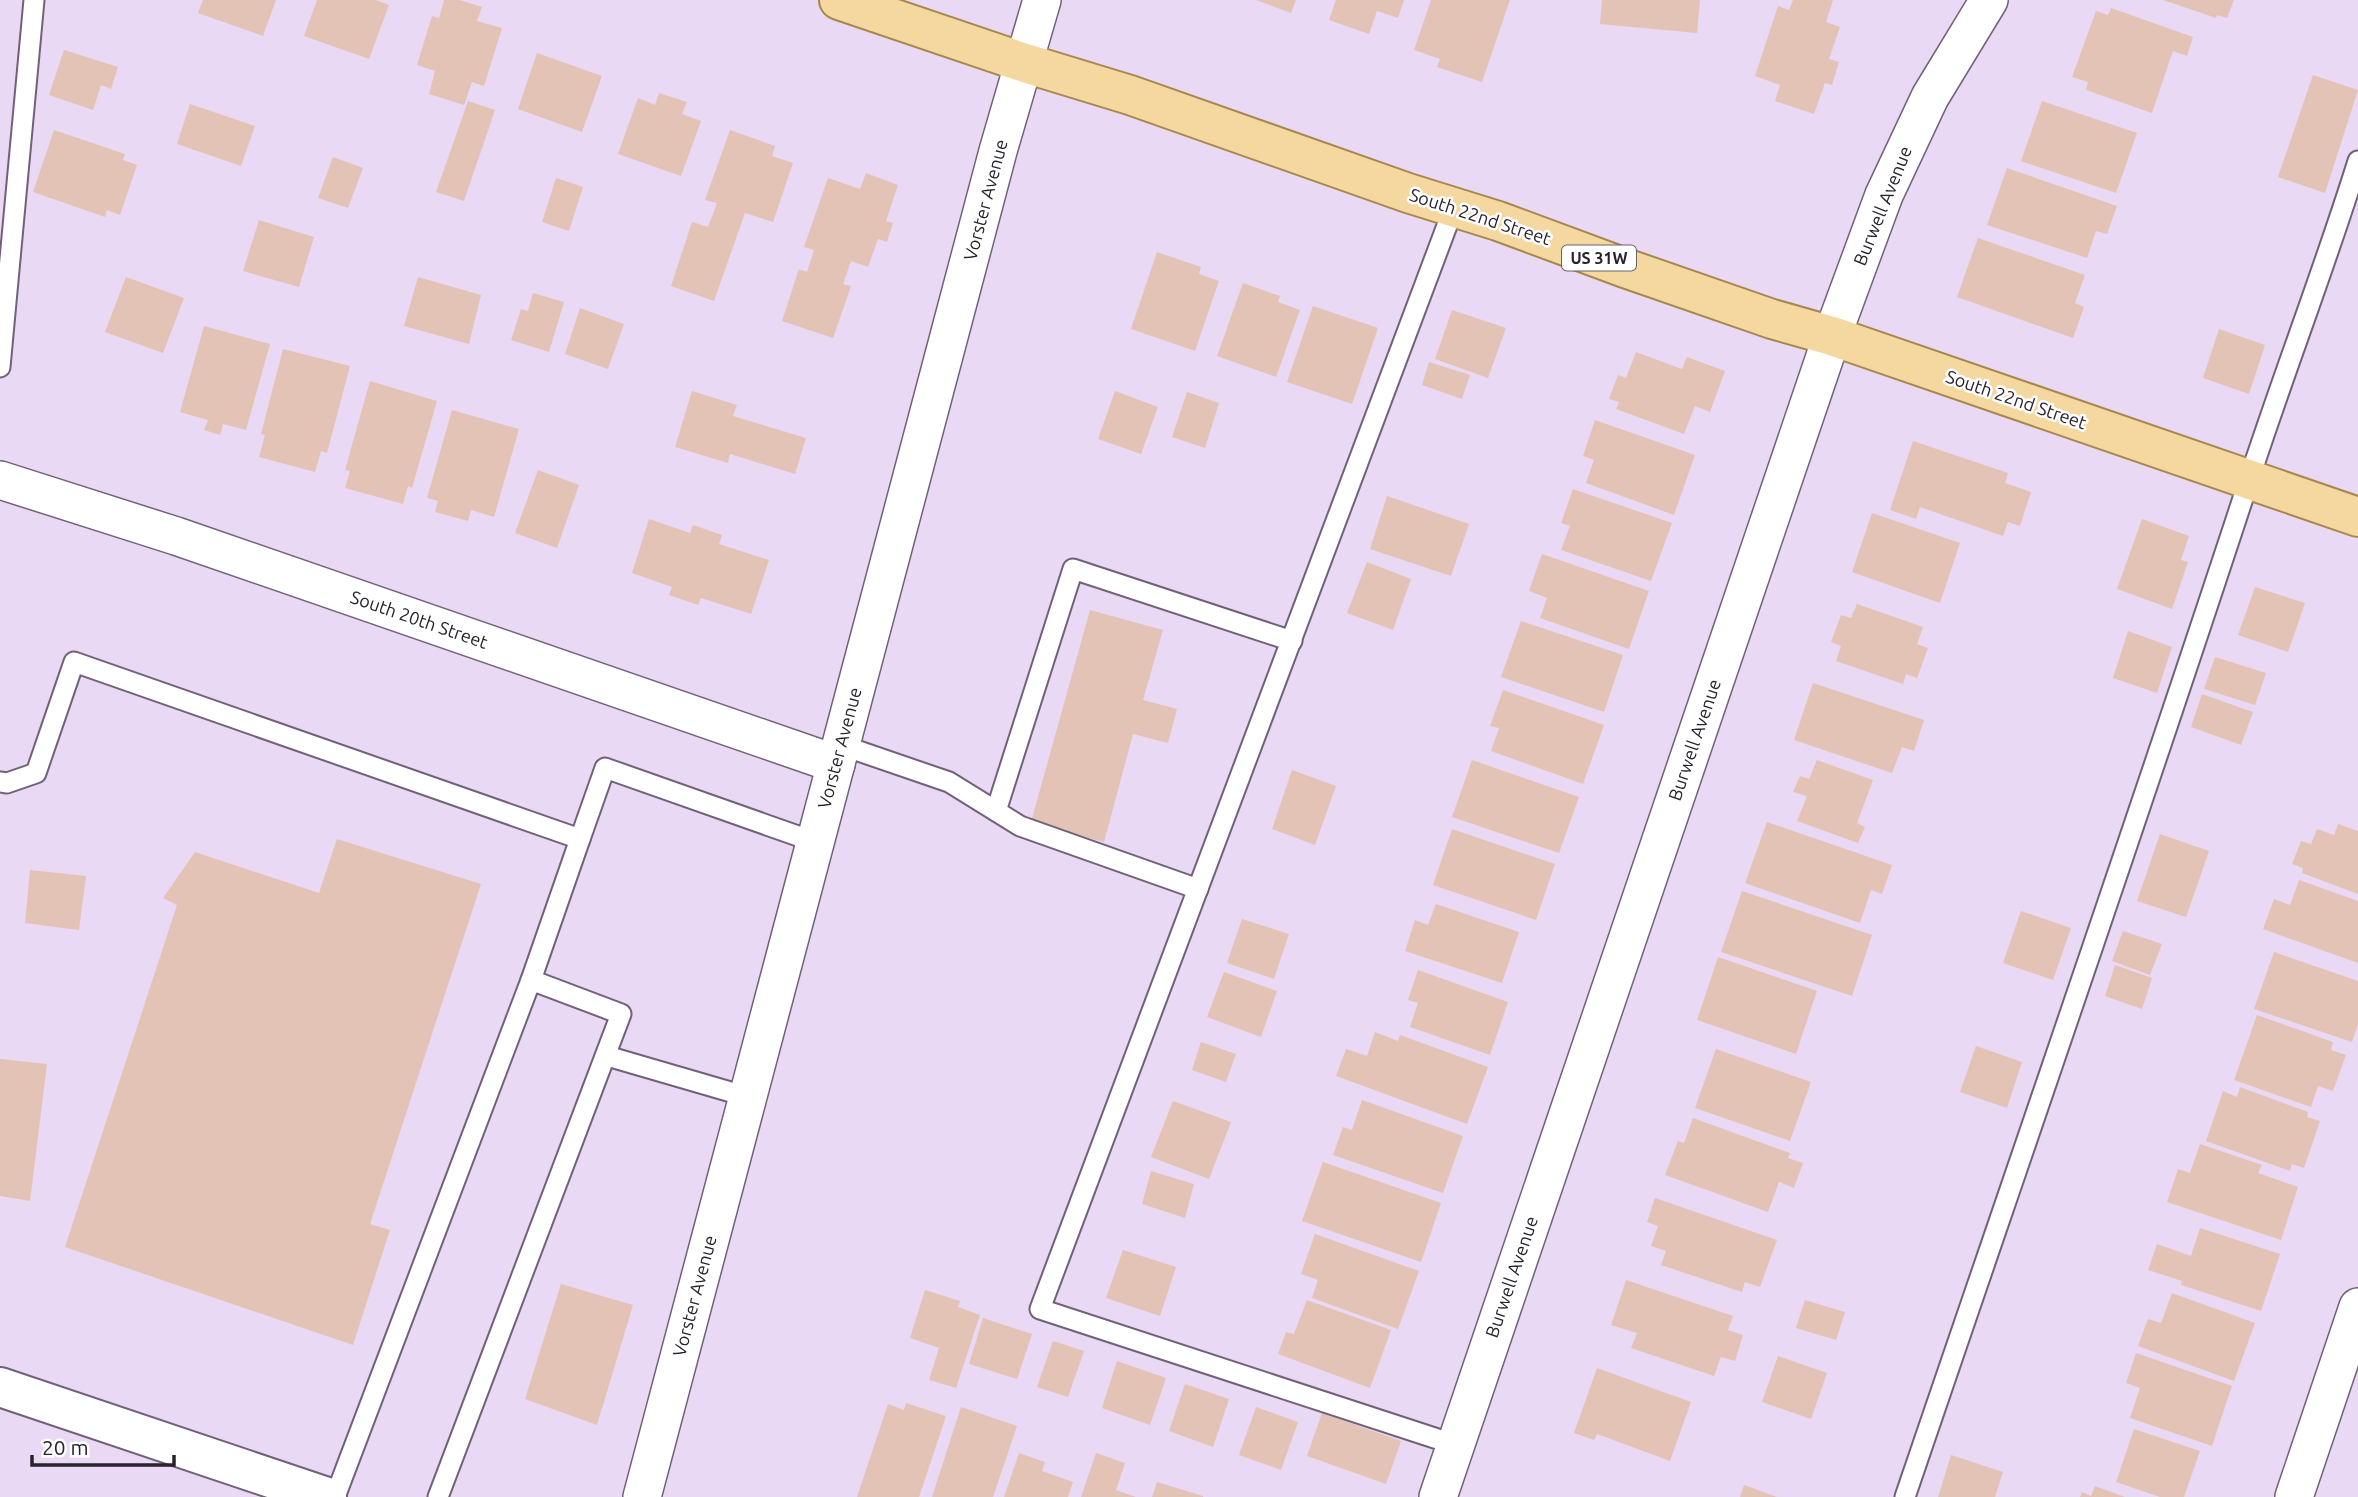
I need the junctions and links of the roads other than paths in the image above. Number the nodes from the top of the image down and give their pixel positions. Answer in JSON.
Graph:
{"nodes":[{"id":1,"x":34,"y":0,"type":"edge"},
{"id":2,"x":839,"y":0,"type":"edge"},
{"id":3,"x":1042,"y":0,"type":"edge"},
{"id":4,"x":1989,"y":0,"type":"edge"},
{"id":5,"x":1024,"y":63,"type":"junction"},
{"id":6,"x":2358,"y":161,"type":"edge"},
{"id":7,"x":1454,"y":207,"type":"junction"},
{"id":8,"x":1832,"y":337,"type":"junction"},
{"id":9,"x":0,"y":367,"type":"edge"},
{"id":10,"x":2249,"y":479,"type":"junction"},
{"id":11,"x":0,"y":480,"type":"edge"},
{"id":12,"x":2358,"y":517,"type":"edge"},
{"id":13,"x":1292,"y":641,"type":"junction"},
{"id":14,"x":838,"y":754,"type":"junction"},
{"id":15,"x":0,"y":782,"type":"edge"},
{"id":16,"x":996,"y":811,"type":"junction"},
{"id":17,"x":580,"y":839,"type":"junction"},
{"id":18,"x":815,"y":842,"type":"junction"},
{"id":19,"x":1198,"y":889,"type":"junction"},
{"id":20,"x":531,"y":980,"type":"junction"},
{"id":21,"x":607,"y":1056,"type":"junction"},
{"id":22,"x":748,"y":1097,"type":"junction"},
{"id":23,"x":2358,"y":1307,"type":"edge"},
{"id":24,"x":0,"y":1387,"type":"edge"},
{"id":25,"x":1456,"y":1445,"type":"junction"},
{"id":26,"x":327,"y":1497,"type":"edge"},
{"id":27,"x":335,"y":1497,"type":"edge"},
{"id":28,"x":438,"y":1497,"type":"edge"},
{"id":29,"x":642,"y":1497,"type":"edge"},
{"id":30,"x":1438,"y":1497,"type":"edge"},
{"id":31,"x":1905,"y":1497,"type":"edge"},
{"id":32,"x":2294,"y":1497,"type":"edge"}],
"edges":[{"from":1,"to":9,"type":"lane"},
{"from":2,"to":5,"type":"main road","name":"South 22nd Street","number":"US 31W"},
{"from":3,"to":5,"type":"street","name":"Vorster Avenue"},
{"from":4,"to":8,"type":"street","name":"Burwell Avenue"},
{"from":5,"to":7,"type":"main road","name":"South 22nd Street","number":"US 31W"},
{"from":5,"to":14,"type":"street","name":"Vorster Avenue"},
{"from":6,"to":10,"type":"lane"},
{"from":7,"to":8,"type":"main road","name":"South 22nd Street","number":"US 31W"},
{"from":7,"to":13,"type":"lane"},
{"from":8,"to":10,"type":"main road","name":"South 22nd Street","number":"US 31W"},
{"from":8,"to":25,"type":"street","name":"Burwell Avenue"},
{"from":10,"to":12,"type":"main road","name":"South 22nd Street","number":"US 31W"},
{"from":10,"to":31,"type":"lane"},
{"from":11,"to":14,"type":"street","name":"South 20th Street"},
{"from":13,"to":16,"type":"lane"},
{"from":13,"to":19,"type":"lane"},
{"from":14,"to":16,"type":"lane"},
{"from":14,"to":18,"type":"street","name":"Vorster Avenue"},
{"from":15,"to":17,"type":"lane"},
{"from":16,"to":19,"type":"lane"},
{"from":17,"to":18,"type":"lane"},
{"from":17,"to":20,"type":"lane"},
{"from":18,"to":22,"type":"street","name":"Vorster Avenue"},
{"from":19,"to":25,"type":"lane"},
{"from":20,"to":21,"type":"lane"},
{"from":20,"to":27,"type":"lane"},
{"from":21,"to":22,"type":"lane"},
{"from":21,"to":28,"type":"lane"},
{"from":22,"to":29,"type":"street","name":"Vorster Avenue"},
{"from":23,"to":32,"type":"street"},
{"from":24,"to":26,"type":"street"},
{"from":25,"to":30,"type":"street","name":"Burwell Avenue"}]}
